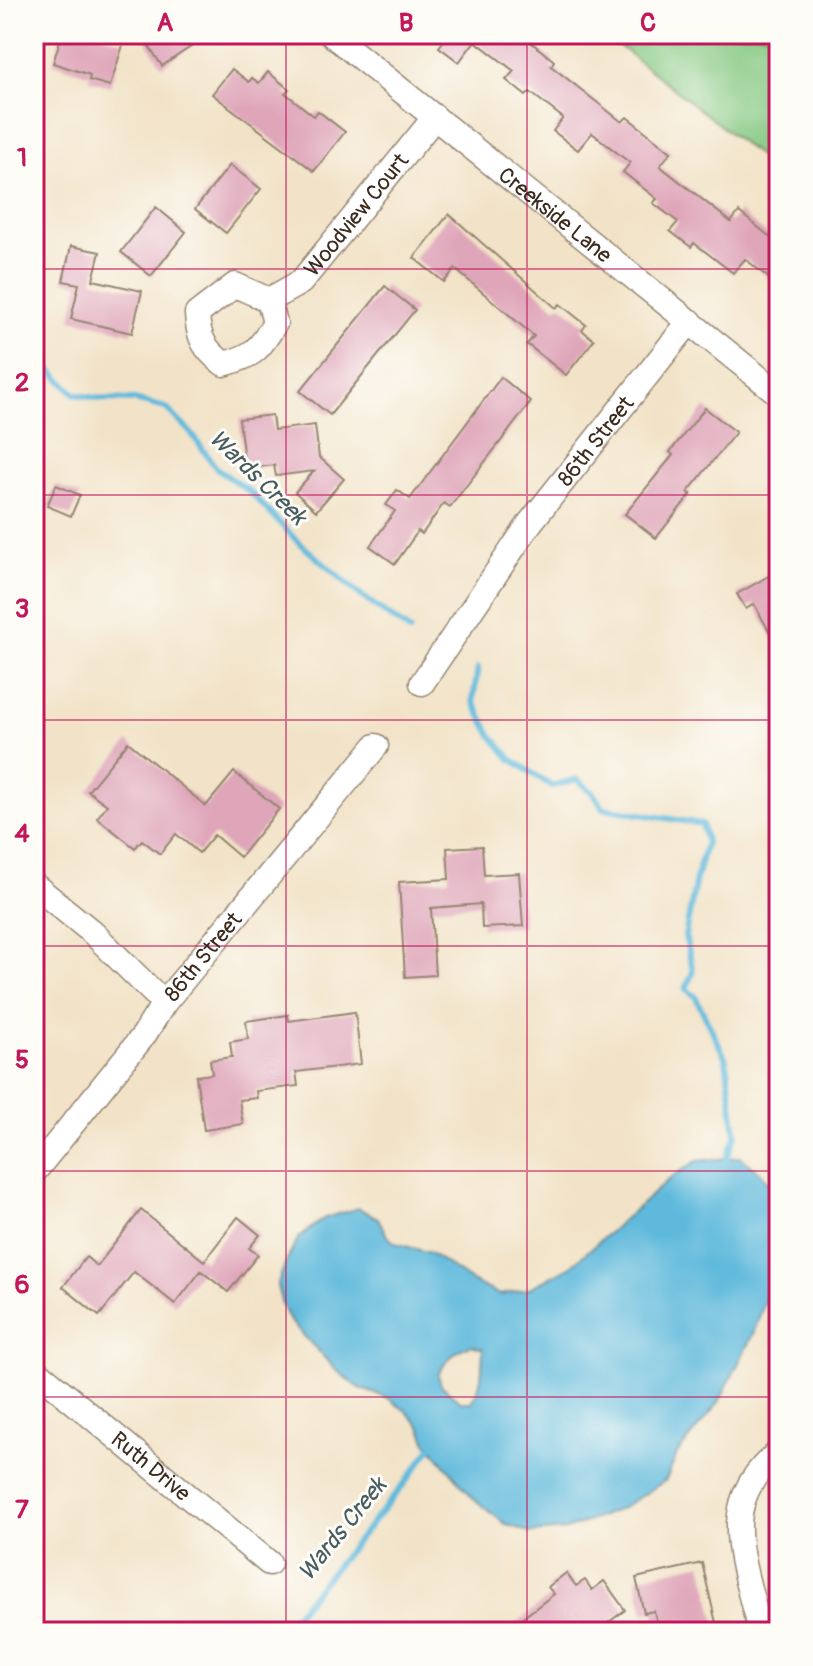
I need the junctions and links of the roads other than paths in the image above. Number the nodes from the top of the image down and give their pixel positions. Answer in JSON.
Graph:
{"nodes":[{"id":1,"x":331,"y":34,"type":"edge"},
{"id":2,"x":435,"y":117,"type":"junction"},
{"id":3,"x":269,"y":300,"type":"dead end"},
{"id":4,"x":690,"y":321,"type":"junction"},
{"id":5,"x":779,"y":394,"type":"edge"},
{"id":6,"x":422,"y":683,"type":"dead end"},
{"id":7,"x":376,"y":746,"type":"dead end"},
{"id":8,"x":34,"y":885,"type":"edge"},
{"id":9,"x":164,"y":1003,"type":"junction"},
{"id":10,"x":34,"y":1172,"type":"edge"},
{"id":11,"x":34,"y":1369,"type":"edge"},
{"id":12,"x":779,"y":1452,"type":"edge"},
{"id":13,"x":269,"y":1563,"type":"dead end"},
{"id":14,"x":760,"y":1632,"type":"edge"}],
"edges":[{"from":1,"to":2,"type":"street","name":"Creekside Lane"},
{"from":2,"to":3,"type":"street","name":"Woodview Court"},
{"from":2,"to":4,"type":"street","name":"Creekside Lane"},
{"from":4,"to":5,"type":"street","name":"Creekside Lane"},
{"from":4,"to":6,"type":"street","name":"86th Street"},
{"from":7,"to":9,"type":"street","name":"86th Street"},
{"from":8,"to":9,"type":"street"},
{"from":9,"to":10,"type":"street","name":"86th Street"},
{"from":11,"to":13,"type":"street","name":"Ruth Drive"},
{"from":12,"to":14,"type":"street"}]}
